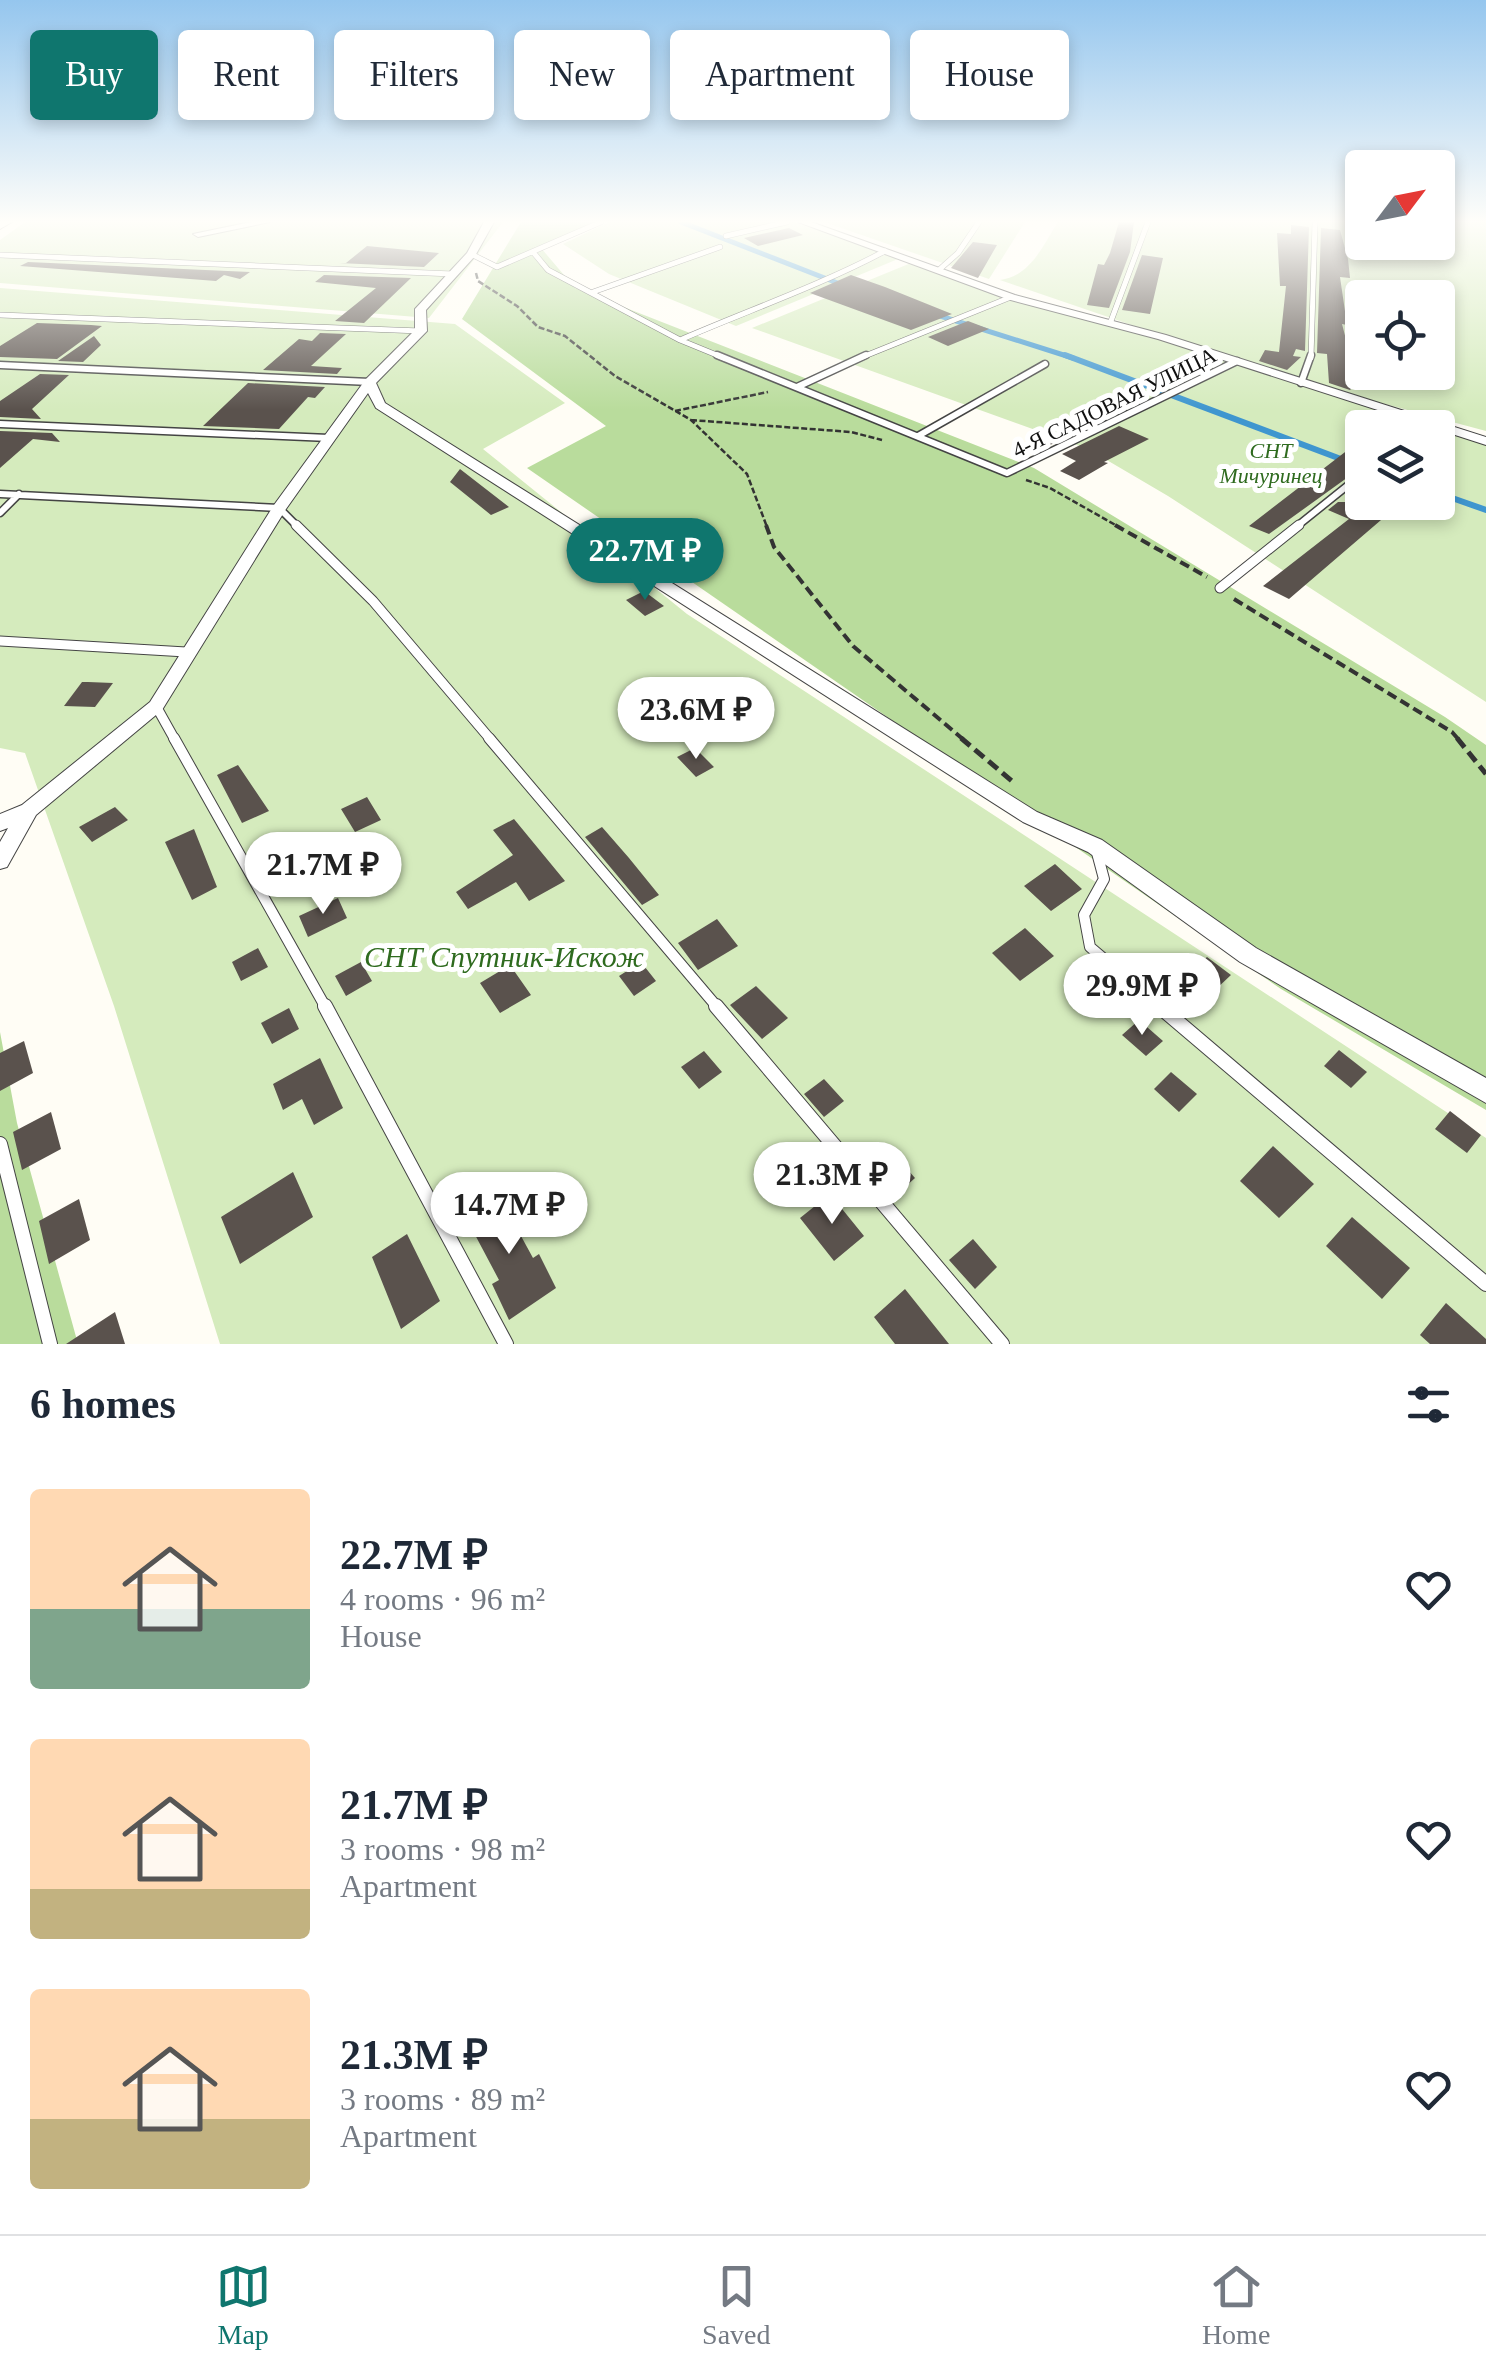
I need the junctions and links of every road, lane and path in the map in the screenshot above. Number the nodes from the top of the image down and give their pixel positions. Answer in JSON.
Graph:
{"nodes":[{"id":1,"x":442,"y":285,"type":"edge"},
{"id":2,"x":485,"y":285,"type":"edge"},
{"id":3,"x":578,"y":285,"type":"edge"},
{"id":4,"x":614,"y":285,"type":"edge"},
{"id":5,"x":811,"y":285,"type":"edge"},
{"id":6,"x":981,"y":285,"type":"edge"},
{"id":7,"x":1125,"y":285,"type":"edge"},
{"id":8,"x":1313,"y":285,"type":"edge"},
{"id":9,"x":593,"y":292,"type":"junction"},
{"id":10,"x":1011,"y":296,"type":"junction"},
{"id":11,"x":0,"y":315,"type":"edge"},
{"id":12,"x":1112,"y":322,"type":"junction"},
{"id":13,"x":422,"y":331,"type":"junction"},
{"id":14,"x":680,"y":340,"type":"junction"},
{"id":15,"x":1238,"y":362,"type":"junction"},
{"id":16,"x":1045,"y":364,"type":"dead end"},
{"id":17,"x":0,"y":366,"type":"edge"},
{"id":18,"x":370,"y":383,"type":"junction"},
{"id":19,"x":1301,"y":383,"type":"junction"},
{"id":20,"x":797,"y":386,"type":"junction"},
{"id":21,"x":1381,"y":410,"type":"edge"},
{"id":22,"x":675,"y":411,"type":"junction"},
{"id":23,"x":691,"y":420,"type":"junction"},
{"id":24,"x":0,"y":424,"type":"edge"},
{"id":25,"x":1455,"y":433,"type":"edge"},
{"id":26,"x":918,"y":436,"type":"junction"},
{"id":27,"x":329,"y":438,"type":"junction"},
{"id":28,"x":1486,"y":441,"type":"edge"},
{"id":29,"x":890,"y":442,"type":"dead end"},
{"id":30,"x":1006,"y":474,"type":"junction"},
{"id":31,"x":1345,"y":488,"type":"edge"},
{"id":32,"x":0,"y":494,"type":"edge"},
{"id":33,"x":19,"y":494,"type":"junction"},
{"id":34,"x":279,"y":508,"type":"junction"},
{"id":35,"x":0,"y":513,"type":"edge"},
{"id":36,"x":1220,"y":588,"type":"junction"},
{"id":37,"x":0,"y":641,"type":"edge"},
{"id":38,"x":186,"y":652,"type":"junction"},
{"id":39,"x":156,"y":706,"type":"junction"},
{"id":40,"x":1486,"y":774,"type":"edge"},
{"id":41,"x":1021,"y":789,"type":"dead end"},
{"id":42,"x":29,"y":810,"type":"junction"},
{"id":43,"x":0,"y":823,"type":"edge"},
{"id":44,"x":1095,"y":846,"type":"junction"},
{"id":45,"x":0,"y":861,"type":"edge"},
{"id":46,"x":1486,"y":1091,"type":"edge"},
{"id":47,"x":0,"y":1144,"type":"edge"},
{"id":48,"x":1486,"y":1284,"type":"edge"},
{"id":49,"x":50,"y":1344,"type":"edge"},
{"id":50,"x":506,"y":1344,"type":"edge"},
{"id":51,"x":1002,"y":1344,"type":"edge"}],
"edges":[{"from":1,"to":13,"type":"street"},
{"from":2,"to":22,"type":"path"},
{"from":3,"to":9,"type":"lane"},
{"from":4,"to":9,"type":"lane"},
{"from":5,"to":14,"type":"lane"},
{"from":6,"to":10,"type":"street"},
{"from":7,"to":12,"type":"lane"},
{"from":8,"to":19,"type":"lane"},
{"from":9,"to":14,"type":"lane"},
{"from":10,"to":12,"type":"street"},
{"from":10,"to":20,"type":"lane"},
{"from":11,"to":13,"type":"lane"},
{"from":12,"to":15,"type":"street"},
{"from":13,"to":18,"type":"street"},
{"from":14,"to":20,"type":"lane"},
{"from":15,"to":19,"type":"street"},
{"from":15,"to":30,"type":"lane","name":"4-Я САДОВАЯ УЛИЦА"},
{"from":16,"to":26,"type":"lane"},
{"from":17,"to":18,"type":"lane"},
{"from":18,"to":27,"type":"street"},
{"from":18,"to":44,"type":"street"},
{"from":19,"to":21,"type":"street"},
{"from":20,"to":22,"type":"path"},
{"from":20,"to":26,"type":"lane"},
{"from":22,"to":23,"type":"path"},
{"from":23,"to":29,"type":"path"},
{"from":23,"to":41,"type":"path"},
{"from":24,"to":27,"type":"lane"},
{"from":25,"to":28,"type":"street"},
{"from":26,"to":30,"type":"lane"},
{"from":27,"to":34,"type":"street"},
{"from":30,"to":36,"type":"path"},
{"from":31,"to":36,"type":"lane"},
{"from":32,"to":33,"type":"lane"},
{"from":33,"to":34,"type":"lane"},
{"from":33,"to":35,"type":"lane"},
{"from":34,"to":38,"type":"street"},
{"from":34,"to":51,"type":"lane"},
{"from":36,"to":40,"type":"path"},
{"from":37,"to":38,"type":"lane"},
{"from":38,"to":39,"type":"street"},
{"from":39,"to":42,"type":"street"},
{"from":39,"to":50,"type":"lane"},
{"from":42,"to":43,"type":"street"},
{"from":42,"to":45,"type":"street"},
{"from":44,"to":46,"type":"street"},
{"from":44,"to":48,"type":"lane"},
{"from":47,"to":49,"type":"lane"}]}
